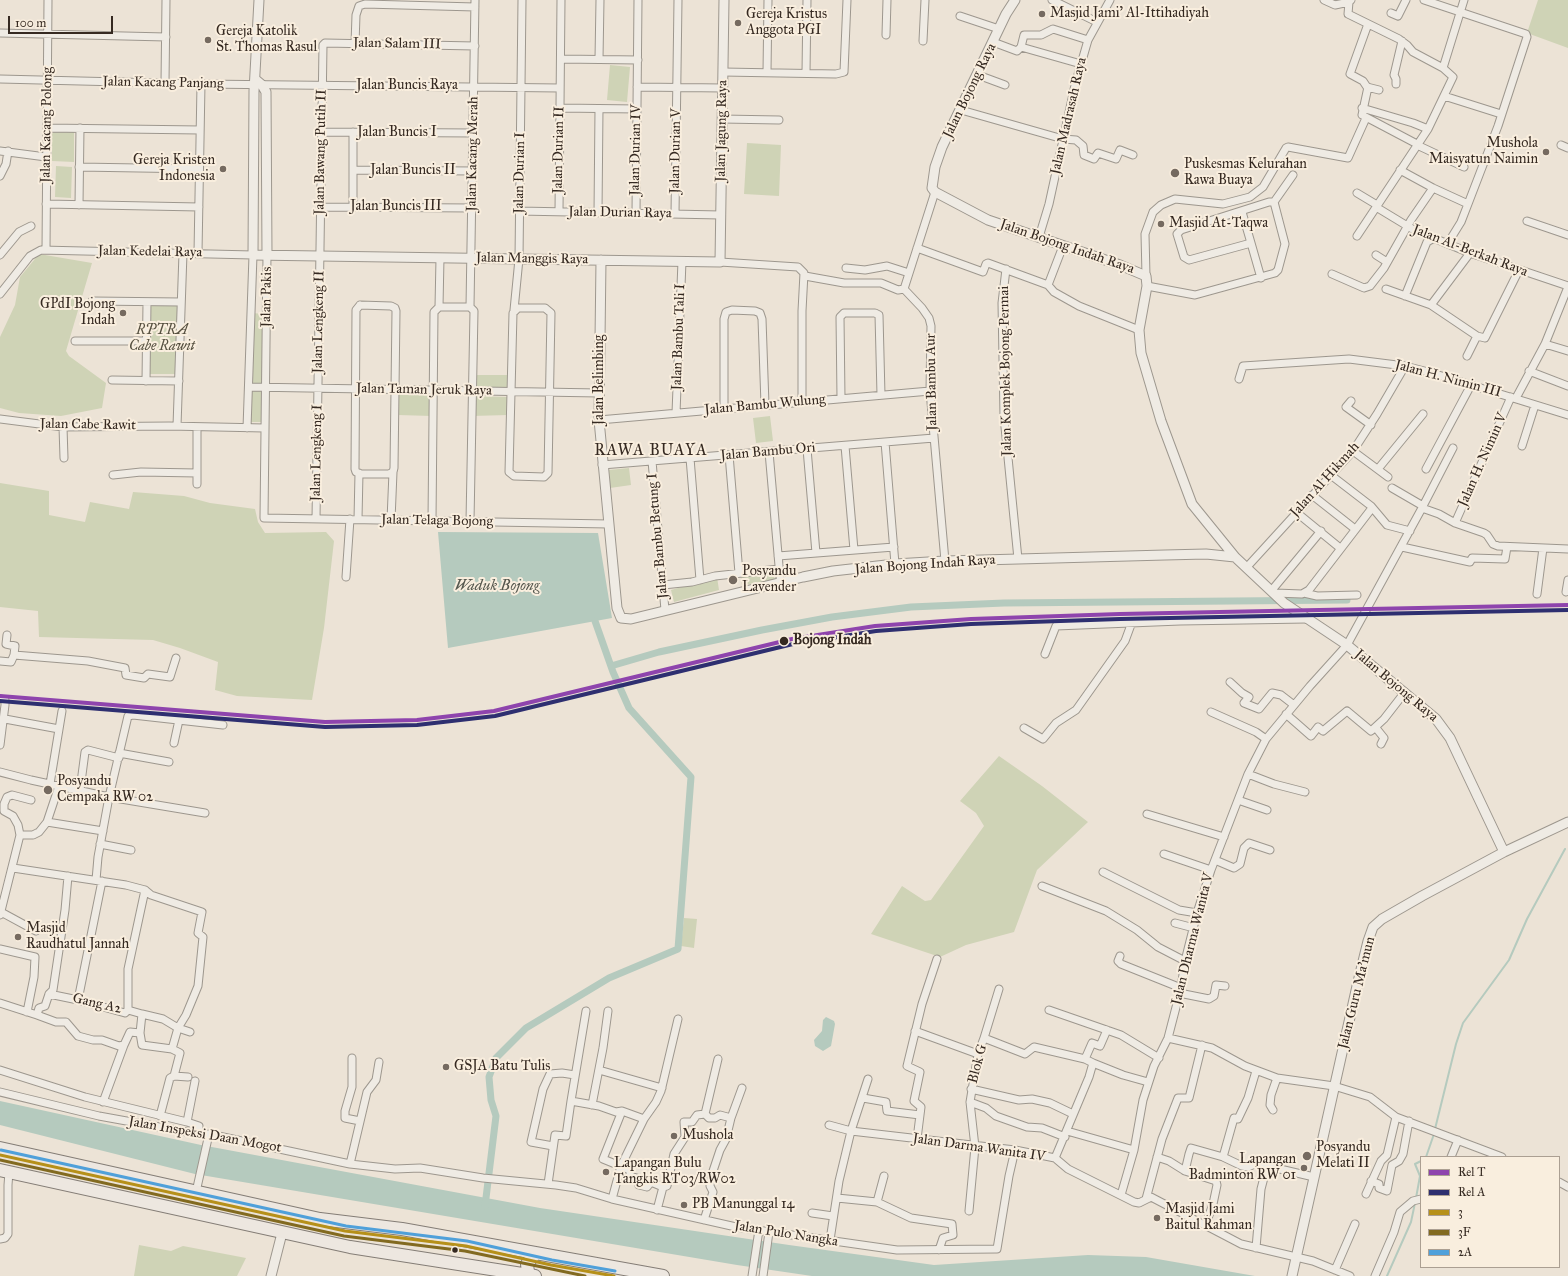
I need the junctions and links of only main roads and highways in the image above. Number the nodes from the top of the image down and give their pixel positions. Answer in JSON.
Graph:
{"nodes":[{"id":1,"x":0,"y":1148,"type":"edge"},
{"id":2,"x":5,"y":1171,"type":"edge"},
{"id":3,"x":511,"y":1249,"type":"junction"},
{"id":4,"x":535,"y":1254,"type":"junction"},
{"id":5,"x":507,"y":1271,"type":"junction"},
{"id":6,"x":533,"y":1276,"type":"edge"},
{"id":7,"x":663,"y":1276,"type":"edge"}],
"edges":[{"from":1,"to":3,"type":"highway"},
{"from":2,"to":5,"type":"highway"},
{"from":3,"to":4,"type":"highway"},
{"from":3,"to":5,"type":"highway"},
{"from":4,"to":6,"type":"highway"},
{"from":4,"to":7,"type":"highway"},
{"from":5,"to":6,"type":"highway"}]}
